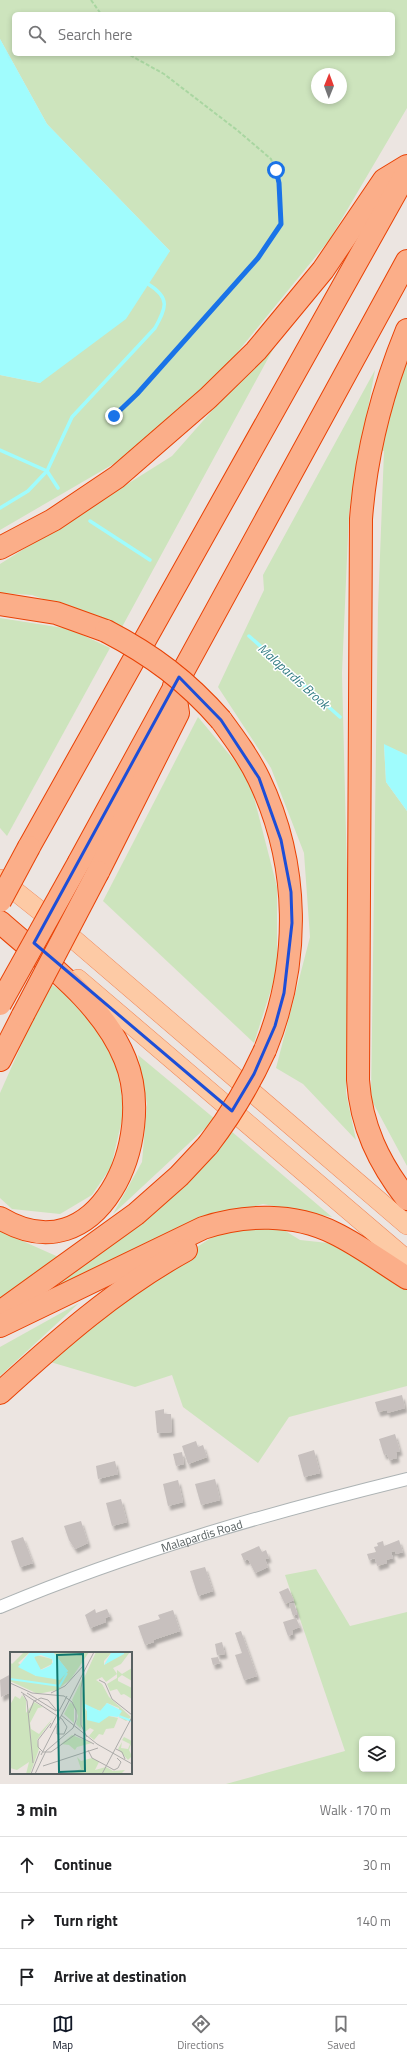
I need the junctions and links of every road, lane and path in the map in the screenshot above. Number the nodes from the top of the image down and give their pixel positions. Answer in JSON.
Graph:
{"nodes":[{"id":1,"x":92,"y":0,"type":"edge"},
{"id":2,"x":100,"y":12,"type":"edge"},
{"id":3,"x":132,"y":56,"type":"edge"},
{"id":4,"x":407,"y":166,"type":"edge"},
{"id":5,"x":407,"y":172,"type":"edge"},
{"id":6,"x":407,"y":261,"type":"edge"},
{"id":7,"x":407,"y":330,"type":"edge"},
{"id":8,"x":114,"y":416,"type":"dead end"},
{"id":9,"x":0,"y":548,"type":"edge"},
{"id":10,"x":0,"y":604,"type":"edge"},
{"id":11,"x":88,"y":867,"type":"junction"},
{"id":12,"x":0,"y":880,"type":"edge"},
{"id":13,"x":0,"y":901,"type":"edge"},
{"id":14,"x":0,"y":918,"type":"edge"},
{"id":15,"x":0,"y":922,"type":"edge"},
{"id":16,"x":0,"y":1004,"type":"edge"},
{"id":17,"x":0,"y":1060,"type":"edge"},
{"id":18,"x":407,"y":1199,"type":"edge"},
{"id":19,"x":0,"y":1218,"type":"edge"},
{"id":20,"x":278,"y":1219,"type":"junction"},
{"id":21,"x":407,"y":1225,"type":"edge"},
{"id":22,"x":407,"y":1260,"type":"edge"},
{"id":23,"x":407,"y":1278,"type":"edge"},
{"id":24,"x":0,"y":1312,"type":"edge"},
{"id":25,"x":0,"y":1326,"type":"edge"},
{"id":26,"x":0,"y":1393,"type":"edge"},
{"id":27,"x":407,"y":1479,"type":"edge"},
{"id":28,"x":0,"y":1607,"type":"edge"}],
"edges":[{"from":1,"to":2,"type":"path"},
{"from":3,"to":8,"type":"path"},
{"from":4,"to":9,"type":"highway"},
{"from":5,"to":13,"type":"highway","bridge":true},
{"from":6,"to":11,"type":"highway"},
{"from":7,"to":18,"type":"highway"},
{"from":10,"to":24,"type":"highway","bridge":true},
{"from":11,"to":16,"type":"highway","bridge":true},
{"from":11,"to":17,"type":"highway","bridge":true},
{"from":12,"to":21,"type":"main road"},
{"from":14,"to":22,"type":"main road"},
{"from":15,"to":19,"type":"highway"},
{"from":20,"to":23,"type":"highway"},
{"from":20,"to":25,"type":"highway"},
{"from":20,"to":26,"type":"highway"},
{"from":27,"to":28,"type":"street","name":"Malapardis Road"}]}
